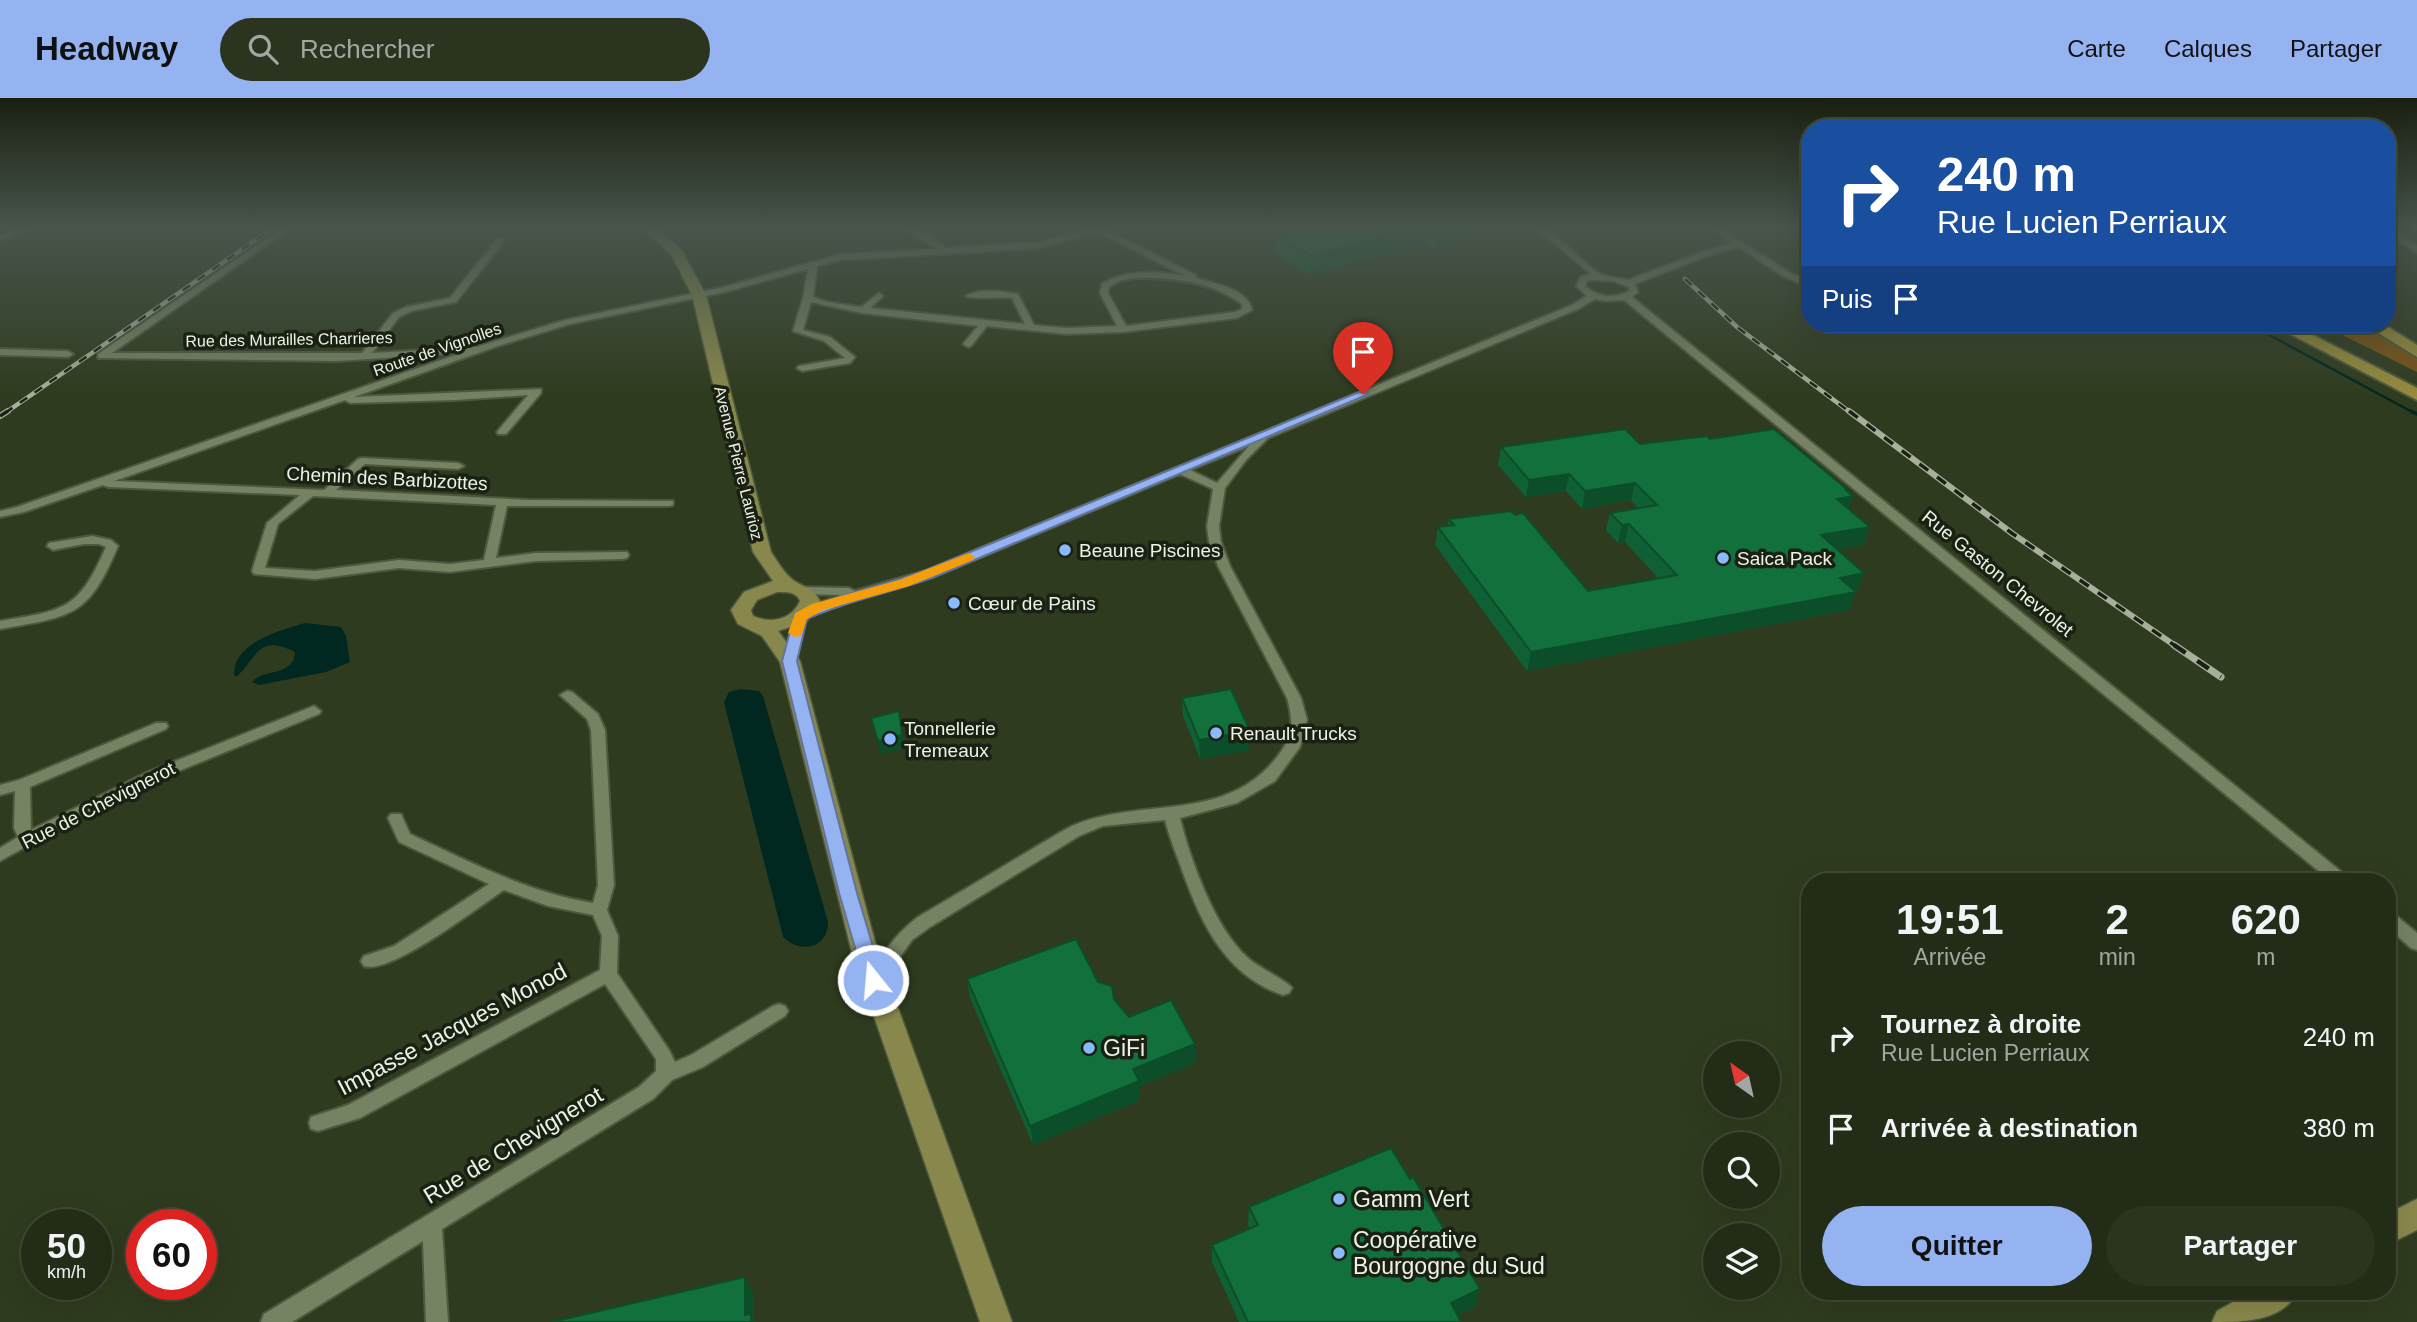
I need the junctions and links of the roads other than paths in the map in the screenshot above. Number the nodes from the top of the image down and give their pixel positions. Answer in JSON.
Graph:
{"nodes":[{"id":1,"x":204,"y":285,"type":"edge"},
{"id":2,"x":465,"y":285,"type":"edge"},
{"id":3,"x":686,"y":285,"type":"edge"},
{"id":4,"x":734,"y":285,"type":"edge"},
{"id":5,"x":810,"y":285,"type":"edge"},
{"id":6,"x":1106,"y":285,"type":"edge"},
{"id":7,"x":1212,"y":285,"type":"edge"},
{"id":8,"x":1581,"y":285,"type":"edge"},
{"id":9,"x":1631,"y":285,"type":"edge"},
{"id":10,"x":693,"y":296,"type":"junction"},
{"id":11,"x":879,"y":296,"type":"dead end"},
{"id":12,"x":970,"y":296,"type":"dead end"},
{"id":13,"x":1594,"y":296,"type":"junction"},
{"id":14,"x":808,"y":298,"type":"junction"},
{"id":15,"x":1626,"y":298,"type":"junction"},
{"id":16,"x":862,"y":310,"type":"junction"},
{"id":17,"x":983,"y":325,"type":"junction"},
{"id":18,"x":1029,"y":329,"type":"junction"},
{"id":19,"x":1123,"y":329,"type":"junction"},
{"id":20,"x":2296,"y":333,"type":"edge"},
{"id":21,"x":2323,"y":333,"type":"edge"},
{"id":22,"x":2386,"y":333,"type":"edge"},
{"id":23,"x":968,"y":344,"type":"dead end"},
{"id":24,"x":476,"y":350,"type":"junction"},
{"id":25,"x":0,"y":352,"type":"edge"},
{"id":26,"x":2417,"y":352,"type":"edge"},
{"id":27,"x":68,"y":355,"type":"dead end"},
{"id":28,"x":366,"y":356,"type":"junction"},
{"id":29,"x":802,"y":368,"type":"dead end"},
{"id":30,"x":2417,"y":380,"type":"edge"},
{"id":31,"x":2417,"y":395,"type":"edge"},
{"id":32,"x":346,"y":397,"type":"junction"},
{"id":33,"x":502,"y":432,"type":"dead end"},
{"id":34,"x":1260,"y":436,"type":"junction"},
{"id":35,"x":458,"y":466,"type":"dead end"},
{"id":36,"x":1178,"y":470,"type":"junction"},
{"id":37,"x":104,"y":481,"type":"junction"},
{"id":38,"x":1219,"y":488,"type":"junction"},
{"id":39,"x":312,"y":491,"type":"junction"},
{"id":40,"x":328,"y":492,"type":"junction"},
{"id":41,"x":502,"y":502,"type":"junction"},
{"id":42,"x":669,"y":503,"type":"dead end"},
{"id":43,"x":20,"y":510,"type":"junction"},
{"id":44,"x":0,"y":514,"type":"edge"},
{"id":45,"x":0,"y":527,"type":"edge"},
{"id":46,"x":53,"y":545,"type":"dead end"},
{"id":47,"x":762,"y":552,"type":"junction"},
{"id":48,"x":623,"y":555,"type":"dead end"},
{"id":49,"x":489,"y":563,"type":"junction"},
{"id":50,"x":796,"y":588,"type":"junction"},
{"id":51,"x":868,"y":592,"type":"junction"},
{"id":52,"x":752,"y":594,"type":"junction"},
{"id":53,"x":802,"y":615,"type":"junction"},
{"id":54,"x":0,"y":625,"type":"edge"},
{"id":55,"x":759,"y":625,"type":"junction"},
{"id":56,"x":790,"y":661,"type":"junction"},
{"id":57,"x":567,"y":695,"type":"dead end"},
{"id":58,"x":314,"y":711,"type":"dead end"},
{"id":59,"x":161,"y":726,"type":"dead end"},
{"id":60,"x":23,"y":784,"type":"junction"},
{"id":61,"x":0,"y":790,"type":"edge"},
{"id":62,"x":1171,"y":814,"type":"junction"},
{"id":63,"x":396,"y":818,"type":"dead end"},
{"id":64,"x":27,"y":839,"type":"junction"},
{"id":65,"x":0,"y":855,"type":"edge"},
{"id":66,"x":2332,"y":873,"type":"edge"},
{"id":67,"x":503,"y":882,"type":"junction"},
{"id":68,"x":599,"y":910,"type":"junction"},
{"id":69,"x":2396,"y":926,"type":"edge"},
{"id":70,"x":2417,"y":943,"type":"edge"},
{"id":71,"x":370,"y":961,"type":"dead end"},
{"id":72,"x":608,"y":974,"type":"junction"},
{"id":73,"x":1283,"y":988,"type":"dead end"},
{"id":74,"x":883,"y":1007,"type":"junction"},
{"id":75,"x":779,"y":1011,"type":"dead end"},
{"id":76,"x":666,"y":1074,"type":"junction"},
{"id":77,"x":318,"y":1123,"type":"dead end"},
{"id":78,"x":2417,"y":1213,"type":"edge"},
{"id":79,"x":432,"y":1224,"type":"junction"},
{"id":80,"x":2396,"y":1226,"type":"edge"},
{"id":81,"x":2267,"y":1300,"type":"edge"},
{"id":82,"x":272,"y":1322,"type":"edge"},
{"id":83,"x":437,"y":1322,"type":"edge"},
{"id":84,"x":996,"y":1322,"type":"edge"},
{"id":85,"x":2228,"y":1322,"type":"edge"}],
"edges":[{"from":1,"to":28,"type":"street","name":"Rue des Murailles Charrieres"},
{"from":2,"to":28,"type":"street"},
{"from":3,"to":10,"type":"main road","name":"Avenue Pierre Laurioz"},
{"from":4,"to":10,"type":"street","name":"Route de Vignolles"},
{"from":5,"to":14,"type":"street"},
{"from":6,"to":19,"type":"street"},
{"from":7,"to":19,"type":"street"},
{"from":8,"to":13,"type":"street"},
{"from":9,"to":15,"type":"street"},
{"from":10,"to":24,"type":"street","name":"Route de Vignolles"},
{"from":10,"to":47,"type":"main road","name":"Avenue Pierre Laurioz"},
{"from":11,"to":16,"type":"street"},
{"from":12,"to":18,"type":"street"},
{"from":13,"to":15,"type":"street"},
{"from":13,"to":34,"type":"street"},
{"from":14,"to":16,"type":"street"},
{"from":14,"to":29,"type":"street"},
{"from":15,"to":66,"type":"street","name":"Rue Gaston Chevrolet"},
{"from":16,"to":17,"type":"street"},
{"from":17,"to":18,"type":"street"},
{"from":17,"to":23,"type":"street"},
{"from":18,"to":19,"type":"street"},
{"from":20,"to":31,"type":"highway"},
{"from":21,"to":30,"type":"highway"},
{"from":22,"to":26,"type":"highway"},
{"from":24,"to":28,"type":"street","name":"Rue des Murailles Charrieres"},
{"from":24,"to":32,"type":"street","name":"Route de Vignolles"},
{"from":25,"to":27,"type":"street"},
{"from":32,"to":33,"type":"street"},
{"from":32,"to":37,"type":"street","name":"Route de Vignolles"},
{"from":34,"to":36,"type":"street"},
{"from":34,"to":38,"type":"street"},
{"from":35,"to":40,"type":"street"},
{"from":36,"to":38,"type":"street"},
{"from":36,"to":51,"type":"street"},
{"from":37,"to":39,"type":"street","name":"Chemin des Barbizottes"},
{"from":37,"to":43,"type":"street","name":"Route de Vignolles"},
{"from":38,"to":62,"type":"street"},
{"from":39,"to":40,"type":"street","name":"Chemin des Barbizottes"},
{"from":39,"to":49,"type":"street"},
{"from":40,"to":41,"type":"street","name":"Chemin des Barbizottes"},
{"from":41,"to":42,"type":"street","name":"Chemin des Barbizottes"},
{"from":41,"to":49,"type":"street"},
{"from":43,"to":44,"type":"street","name":"Route de Vignolles"},
{"from":43,"to":45,"type":"street"},
{"from":46,"to":54,"type":"street"},
{"from":47,"to":50,"type":"main road","name":"Avenue Pierre Laurioz"},
{"from":47,"to":52,"type":"main road","name":"Avenue Pierre Laurioz"},
{"from":48,"to":49,"type":"street"},
{"from":50,"to":51,"type":"street"},
{"from":50,"to":52,"type":"main road"},
{"from":50,"to":53,"type":"main road"},
{"from":51,"to":53,"type":"street"},
{"from":52,"to":55,"type":"main road","name":"Avenue Pierre Laurioz"},
{"from":53,"to":55,"type":"main road"},
{"from":53,"to":56,"type":"main road"},
{"from":55,"to":56,"type":"main road"},
{"from":56,"to":74,"type":"main road"},
{"from":57,"to":68,"type":"street"},
{"from":58,"to":64,"type":"street","name":"Rue de Chevignerot"},
{"from":59,"to":60,"type":"street"},
{"from":60,"to":61,"type":"street"},
{"from":60,"to":64,"type":"street"},
{"from":62,"to":73,"type":"street"},
{"from":62,"to":74,"type":"street"},
{"from":63,"to":67,"type":"street"},
{"from":64,"to":65,"type":"street","name":"Rue de Chevignerot"},
{"from":67,"to":68,"type":"street"},
{"from":67,"to":71,"type":"street"},
{"from":68,"to":72,"type":"street"},
{"from":69,"to":70,"type":"street"},
{"from":72,"to":76,"type":"street"},
{"from":72,"to":77,"type":"street","name":"Impasse Jacques Monod"},
{"from":74,"to":84,"type":"main road"},
{"from":75,"to":76,"type":"street","name":"Rue de Chevignerot"},
{"from":76,"to":79,"type":"street","name":"Rue de Chevignerot"},
{"from":78,"to":80,"type":"main road"},
{"from":79,"to":82,"type":"street","name":"Rue de Chevignerot"},
{"from":79,"to":83,"type":"street"},
{"from":81,"to":85,"type":"main road"}]}
